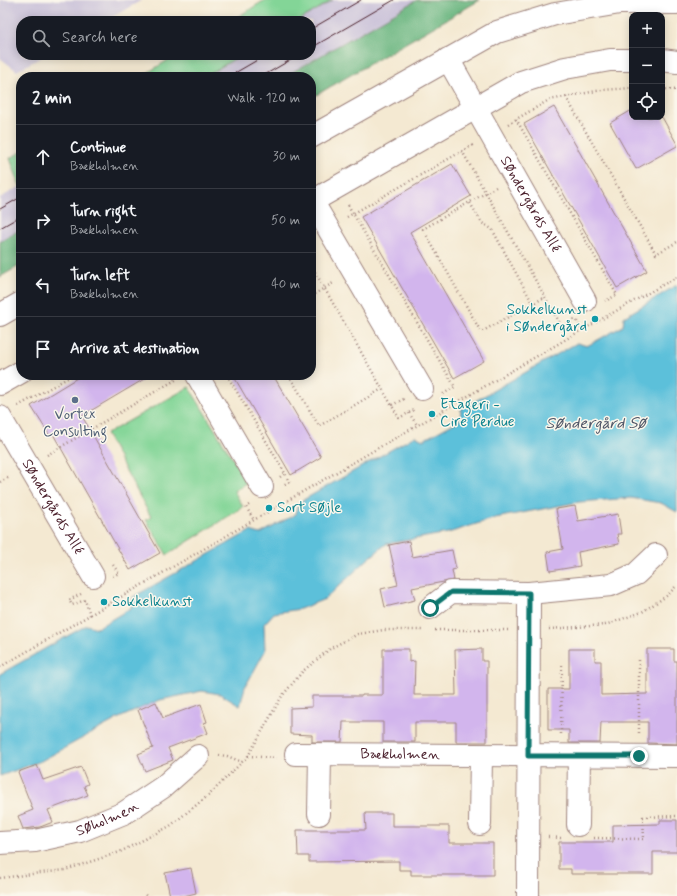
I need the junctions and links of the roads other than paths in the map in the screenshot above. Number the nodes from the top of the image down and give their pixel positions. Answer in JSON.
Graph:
{"nodes":[{"id":1,"x":677,"y":3,"type":"edge"},
{"id":2,"x":448,"y":59,"type":"junction"},
{"id":3,"x":629,"y":60,"type":"edge"},
{"id":4,"x":665,"y":60,"type":"edge"},
{"id":5,"x":677,"y":62,"type":"edge"},
{"id":6,"x":476,"y":107,"type":"junction"},
{"id":7,"x":316,"y":134,"type":"edge"},
{"id":8,"x":316,"y":199,"type":"edge"},
{"id":9,"x":316,"y":208,"type":"edge"},
{"id":10,"x":594,"y":302,"type":"road end"},
{"id":11,"x":16,"y":306,"type":"edge"},
{"id":12,"x":0,"y":315,"type":"edge"},
{"id":13,"x":16,"y":375,"type":"edge"},
{"id":14,"x":190,"y":380,"type":"edge"},
{"id":15,"x":0,"y":384,"type":"edge"},
{"id":16,"x":422,"y":389,"type":"dead end"},
{"id":17,"x":7,"y":413,"type":"edge"},
{"id":18,"x":262,"y":487,"type":"dead end"},
{"id":19,"x":656,"y":555,"type":"dead end"},
{"id":20,"x":93,"y":576,"type":"dead end"},
{"id":21,"x":529,"y":593,"type":"junction"},
{"id":22,"x":430,"y":608,"type":"dead end"},
{"id":23,"x":296,"y":754,"type":"road end"},
{"id":24,"x":320,"y":755,"type":"junction"},
{"id":25,"x":198,"y":756,"type":"dead end"},
{"id":26,"x":481,"y":756,"type":"junction"},
{"id":27,"x":528,"y":756,"type":"junction"},
{"id":28,"x":570,"y":756,"type":"junction"},
{"id":29,"x":677,"y":756,"type":"edge"},
{"id":30,"x":319,"y":814,"type":"dead end"},
{"id":31,"x":480,"y":824,"type":"dead end"},
{"id":32,"x":578,"y":833,"type":"road end"},
{"id":33,"x":0,"y":843,"type":"edge"},
{"id":34,"x":528,"y":896,"type":"edge"}],
"edges":[{"from":1,"to":2,"type":"street"},
{"from":2,"to":6,"type":"street","name":"Søndergårds Allé"},
{"from":2,"to":7,"type":"street"},
{"from":3,"to":6,"type":"street"},
{"from":4,"to":5,"type":"street"},
{"from":6,"to":8,"type":"street"},
{"from":6,"to":10,"type":"street","name":"Søndergårds Allé"},
{"from":9,"to":16,"type":"street"},
{"from":11,"to":12,"type":"street"},
{"from":13,"to":15,"type":"street"},
{"from":14,"to":18,"type":"street"},
{"from":17,"to":20,"type":"street","name":"Søndergårds Allé"},
{"from":19,"to":21,"type":"street"},
{"from":21,"to":22,"type":"street"},
{"from":21,"to":27,"type":"street"},
{"from":23,"to":24,"type":"street","name":"Bækholmen"},
{"from":24,"to":26,"type":"street","name":"Bækholmen"},
{"from":24,"to":30,"type":"street"},
{"from":25,"to":33,"type":"street","name":"Søholmen"},
{"from":26,"to":27,"type":"street","name":"Bækholmen"},
{"from":26,"to":31,"type":"street"},
{"from":27,"to":28,"type":"street","name":"Bækholmen"},
{"from":27,"to":34,"type":"street"},
{"from":28,"to":29,"type":"street","name":"Bækholmen"},
{"from":28,"to":32,"type":"street"}]}
